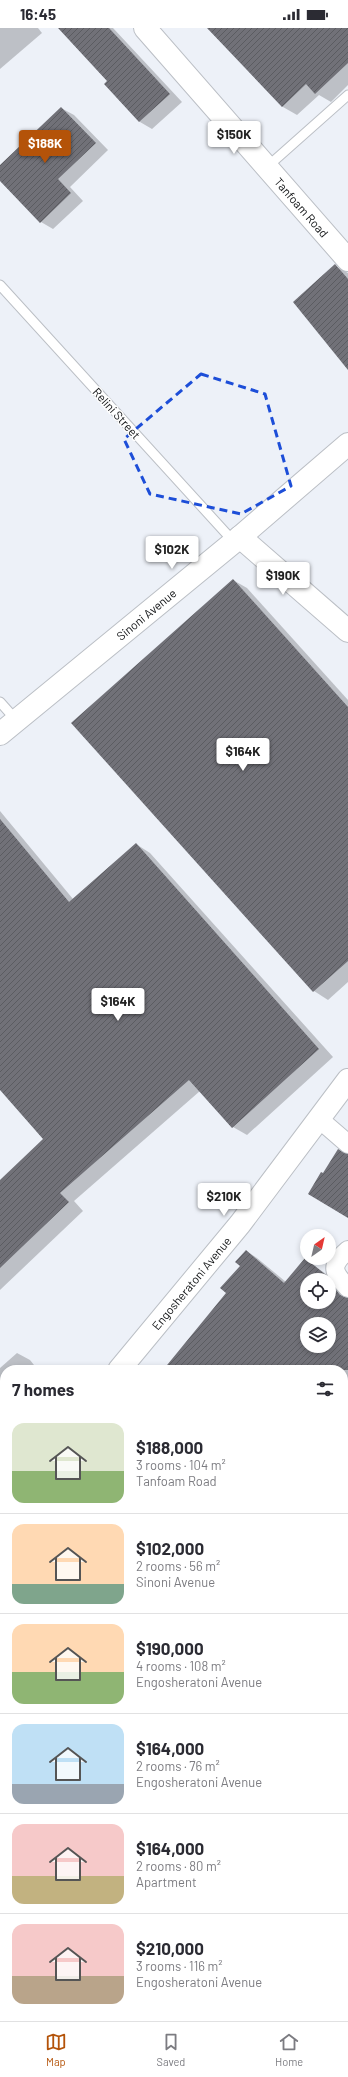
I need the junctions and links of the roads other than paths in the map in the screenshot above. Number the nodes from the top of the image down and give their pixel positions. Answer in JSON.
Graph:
{"nodes":[{"id":1,"x":145,"y":28,"type":"edge"},
{"id":2,"x":348,"y":95,"type":"edge"},
{"id":3,"x":267,"y":167,"type":"junction"},
{"id":4,"x":348,"y":260,"type":"edge"},
{"id":5,"x":0,"y":285,"type":"edge"},
{"id":6,"x":348,"y":444,"type":"edge"},
{"id":7,"x":237,"y":540,"type":"junction"},
{"id":8,"x":348,"y":631,"type":"edge"},
{"id":9,"x":0,"y":702,"type":"edge"},
{"id":10,"x":8,"y":727,"type":"edge"},
{"id":11,"x":348,"y":1080,"type":"edge"},
{"id":12,"x":318,"y":1118,"type":"junction"},
{"id":13,"x":348,"y":1144,"type":"edge"},
{"id":14,"x":348,"y":1250,"type":"edge"},
{"id":15,"x":348,"y":1288,"type":"edge"},
{"id":16,"x":123,"y":1365,"type":"edge"}],
"edges":[{"from":1,"to":3,"type":"street","name":"Tanfoam Road"},
{"from":2,"to":3,"type":"lane"},
{"from":3,"to":4,"type":"street","name":"Tanfoam Road"},
{"from":5,"to":7,"type":"lane","name":"Relini Street"},
{"from":6,"to":7,"type":"street","name":"Sinoni Avenue"},
{"from":7,"to":8,"type":"street"},
{"from":7,"to":10,"type":"street","name":"Sinoni Avenue"},
{"from":9,"to":10,"type":"lane"},
{"from":11,"to":12,"type":"street","name":"Engosheratoni Avenue"},
{"from":12,"to":13,"type":"street"},
{"from":12,"to":16,"type":"street","name":"Engosheratoni Avenue"},
{"from":14,"to":15,"type":"street"}]}
